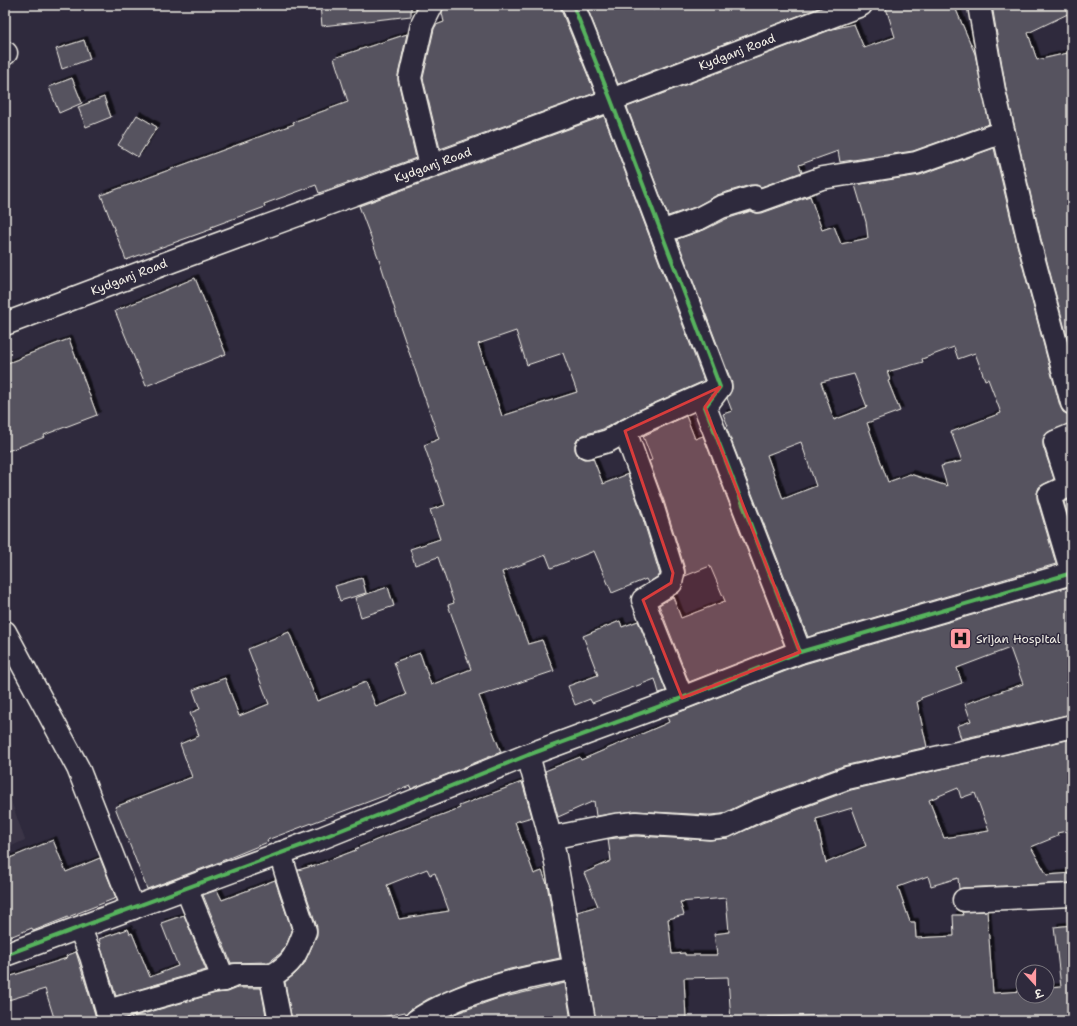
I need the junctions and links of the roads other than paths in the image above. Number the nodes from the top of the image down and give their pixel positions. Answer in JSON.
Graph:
{"nodes":[{"id":1,"x":432,"y":5,"type":"edge"},
{"id":2,"x":861,"y":5,"type":"edge"},
{"id":3,"x":979,"y":5,"type":"edge"},
{"id":4,"x":581,"y":7,"type":"edge"},
{"id":5,"x":611,"y":100,"type":"junction"},
{"id":6,"x":1003,"y":132,"type":"junction"},
{"id":7,"x":432,"y":166,"type":"junction"},
{"id":8,"x":661,"y":232,"type":"junction"},
{"id":9,"x":5,"y":324,"type":"edge"},
{"id":10,"x":720,"y":388,"type":"junction"},
{"id":11,"x":1072,"y":403,"type":"edge"},
{"id":12,"x":625,"y":431,"type":"junction"},
{"id":13,"x":1072,"y":435,"type":"edge"},
{"id":14,"x":588,"y":447,"type":"dead end"},
{"id":15,"x":1072,"y":573,"type":"edge"},
{"id":16,"x":5,"y":632,"type":"edge"},
{"id":17,"x":800,"y":652,"type":"junction"},
{"id":18,"x":682,"y":698,"type":"junction"},
{"id":19,"x":1072,"y":726,"type":"edge"},
{"id":20,"x":528,"y":755,"type":"junction"},
{"id":21,"x":550,"y":838,"type":"junction"},
{"id":22,"x":280,"y":853,"type":"junction"},
{"id":23,"x":186,"y":888,"type":"junction"},
{"id":24,"x":1072,"y":895,"type":"edge"},
{"id":25,"x":964,"y":900,"type":"dead end"},
{"id":26,"x":134,"y":908,"type":"junction"},
{"id":27,"x":80,"y":928,"type":"junction"},
{"id":28,"x":5,"y":955,"type":"edge"},
{"id":29,"x":575,"y":968,"type":"junction"},
{"id":30,"x":273,"y":975,"type":"junction"},
{"id":31,"x":224,"y":980,"type":"junction"},
{"id":32,"x":109,"y":1016,"type":"edge"},
{"id":33,"x":280,"y":1021,"type":"edge"},
{"id":34,"x":416,"y":1021,"type":"edge"},
{"id":35,"x":584,"y":1021,"type":"edge"}],
"edges":[{"from":1,"to":7,"type":"street"},
{"from":2,"to":5,"type":"street","name":"Kydganj Road"},
{"from":3,"to":6,"type":"street"},
{"from":4,"to":5,"type":"street"},
{"from":5,"to":7,"type":"street","name":"Kydganj Road"},
{"from":5,"to":8,"type":"street"},
{"from":6,"to":8,"type":"street"},
{"from":6,"to":11,"type":"street"},
{"from":7,"to":9,"type":"street","name":"Kydganj Road"},
{"from":8,"to":10,"type":"street"},
{"from":10,"to":12,"type":"street"},
{"from":10,"to":17,"type":"street"},
{"from":12,"to":14,"type":"street"},
{"from":12,"to":18,"type":"street"},
{"from":13,"to":15,"type":"street"},
{"from":15,"to":17,"type":"street"},
{"from":16,"to":26,"type":"street"},
{"from":17,"to":18,"type":"street"},
{"from":18,"to":20,"type":"street"},
{"from":19,"to":21,"type":"street"},
{"from":20,"to":21,"type":"street"},
{"from":20,"to":22,"type":"street"},
{"from":21,"to":29,"type":"street"},
{"from":22,"to":23,"type":"street"},
{"from":22,"to":30,"type":"street"},
{"from":23,"to":26,"type":"street"},
{"from":23,"to":31,"type":"street"},
{"from":24,"to":25,"type":"street"},
{"from":26,"to":27,"type":"street"},
{"from":27,"to":28,"type":"street"},
{"from":27,"to":32,"type":"street"},
{"from":29,"to":34,"type":"street"},
{"from":29,"to":35,"type":"street"},
{"from":30,"to":31,"type":"street"},
{"from":30,"to":33,"type":"street"},
{"from":31,"to":32,"type":"street"}]}
